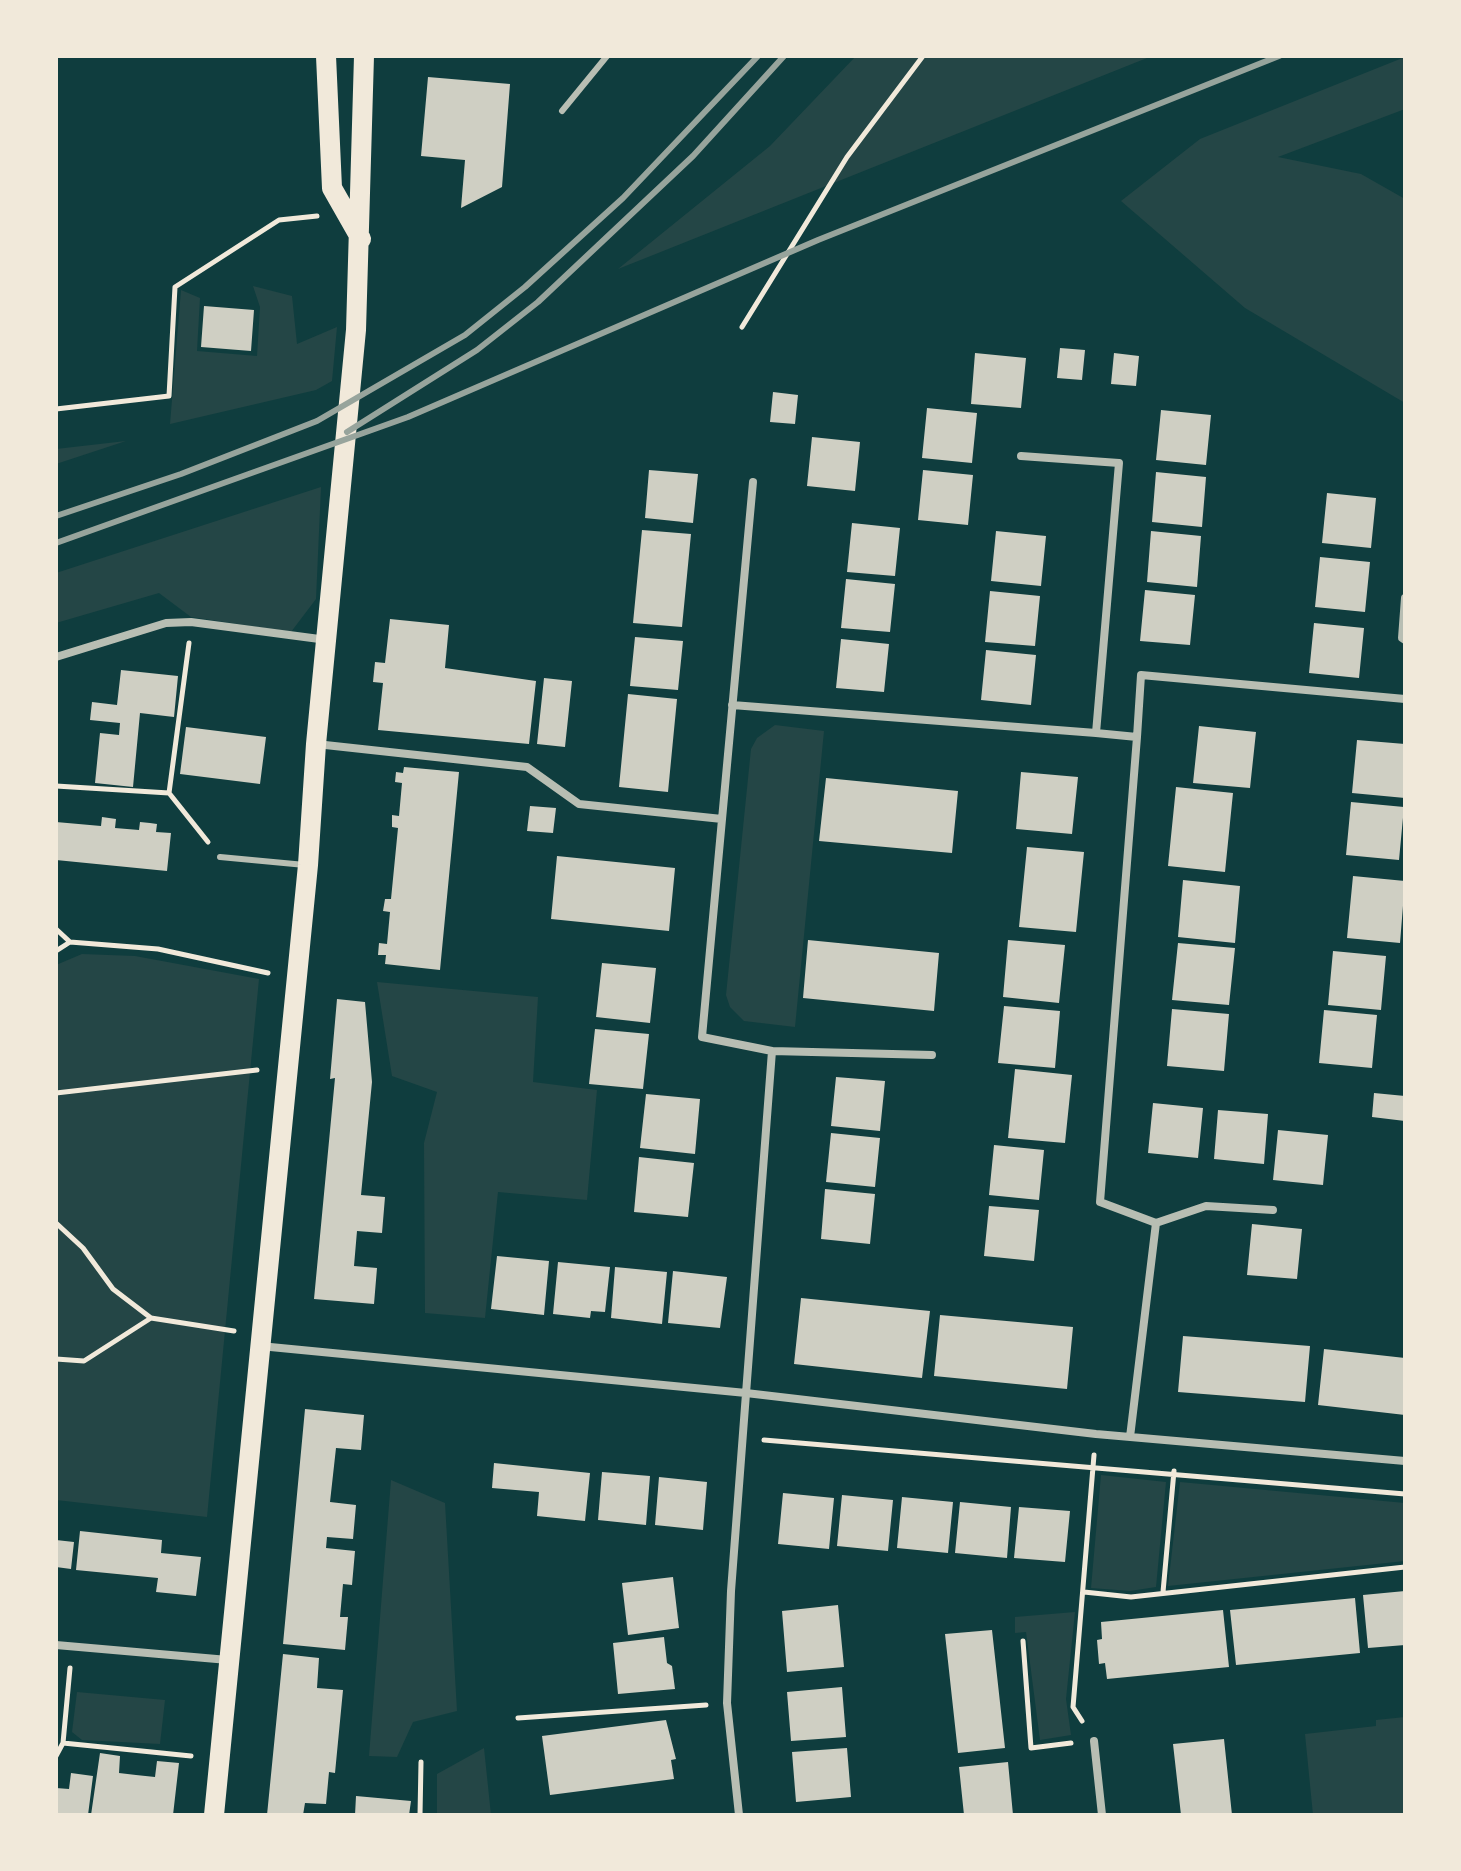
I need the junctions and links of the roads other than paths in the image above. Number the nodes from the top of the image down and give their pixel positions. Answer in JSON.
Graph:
{"nodes":[{"id":1,"x":326,"y":56,"type":"edge"},
{"id":2,"x":364,"y":56,"type":"edge"},
{"id":3,"x":607,"y":56,"type":"edge"},
{"id":4,"x":562,"y":111,"type":"dead end"},
{"id":5,"x":361,"y":239,"type":"junction"},
{"id":6,"x":1021,"y":456,"type":"dead end"},
{"id":7,"x":753,"y":482,"type":"dead end"},
{"id":8,"x":1405,"y":598,"type":"edge"},
{"id":9,"x":328,"y":640,"type":"junction"},
{"id":10,"x":1405,"y":640,"type":"edge"},
{"id":11,"x":56,"y":657,"type":"edge"},
{"id":12,"x":1405,"y":699,"type":"edge"},
{"id":13,"x":732,"y":705,"type":"junction"},
{"id":14,"x":1096,"y":733,"type":"junction"},
{"id":15,"x":1137,"y":737,"type":"junction"},
{"id":16,"x":316,"y":744,"type":"junction"},
{"id":17,"x":722,"y":819,"type":"junction"},
{"id":18,"x":220,"y":857,"type":"road end"},
{"id":19,"x":308,"y":865,"type":"junction"},
{"id":20,"x":772,"y":1051,"type":"junction"},
{"id":21,"x":932,"y":1055,"type":"dead end"},
{"id":22,"x":1273,"y":1210,"type":"dead end"},
{"id":23,"x":1156,"y":1223,"type":"junction"},
{"id":24,"x":260,"y":1340,"type":"junction"},
{"id":25,"x":746,"y":1393,"type":"junction"},
{"id":26,"x":1130,"y":1437,"type":"junction"},
{"id":27,"x":1405,"y":1461,"type":"edge"},
{"id":28,"x":56,"y":1645,"type":"edge"},
{"id":29,"x":229,"y":1660,"type":"junction"},
{"id":30,"x":1094,"y":1741,"type":"road end"},
{"id":31,"x":214,"y":1815,"type":"edge"},
{"id":32,"x":739,"y":1815,"type":"edge"},
{"id":33,"x":1102,"y":1815,"type":"edge"}],
"edges":[{"from":1,"to":5,"type":"main road"},
{"from":2,"to":5,"type":"main road"},
{"from":3,"to":4,"type":"lane"},
{"from":5,"to":9,"type":"main road"},
{"from":6,"to":14,"type":"street"},
{"from":7,"to":13,"type":"street"},
{"from":8,"to":10,"type":"street"},
{"from":9,"to":11,"type":"street"},
{"from":9,"to":16,"type":"main road"},
{"from":12,"to":15,"type":"street"},
{"from":13,"to":14,"type":"street"},
{"from":13,"to":17,"type":"street"},
{"from":14,"to":15,"type":"street"},
{"from":15,"to":23,"type":"street"},
{"from":16,"to":17,"type":"street"},
{"from":16,"to":19,"type":"main road"},
{"from":17,"to":20,"type":"street"},
{"from":18,"to":19,"type":"lane"},
{"from":19,"to":24,"type":"main road"},
{"from":20,"to":21,"type":"street"},
{"from":20,"to":25,"type":"street"},
{"from":22,"to":23,"type":"street"},
{"from":23,"to":26,"type":"street"},
{"from":24,"to":25,"type":"street"},
{"from":24,"to":29,"type":"main road"},
{"from":25,"to":26,"type":"street"},
{"from":25,"to":32,"type":"street"},
{"from":26,"to":27,"type":"street"},
{"from":28,"to":29,"type":"street"},
{"from":29,"to":31,"type":"main road"},
{"from":30,"to":33,"type":"street"}]}
